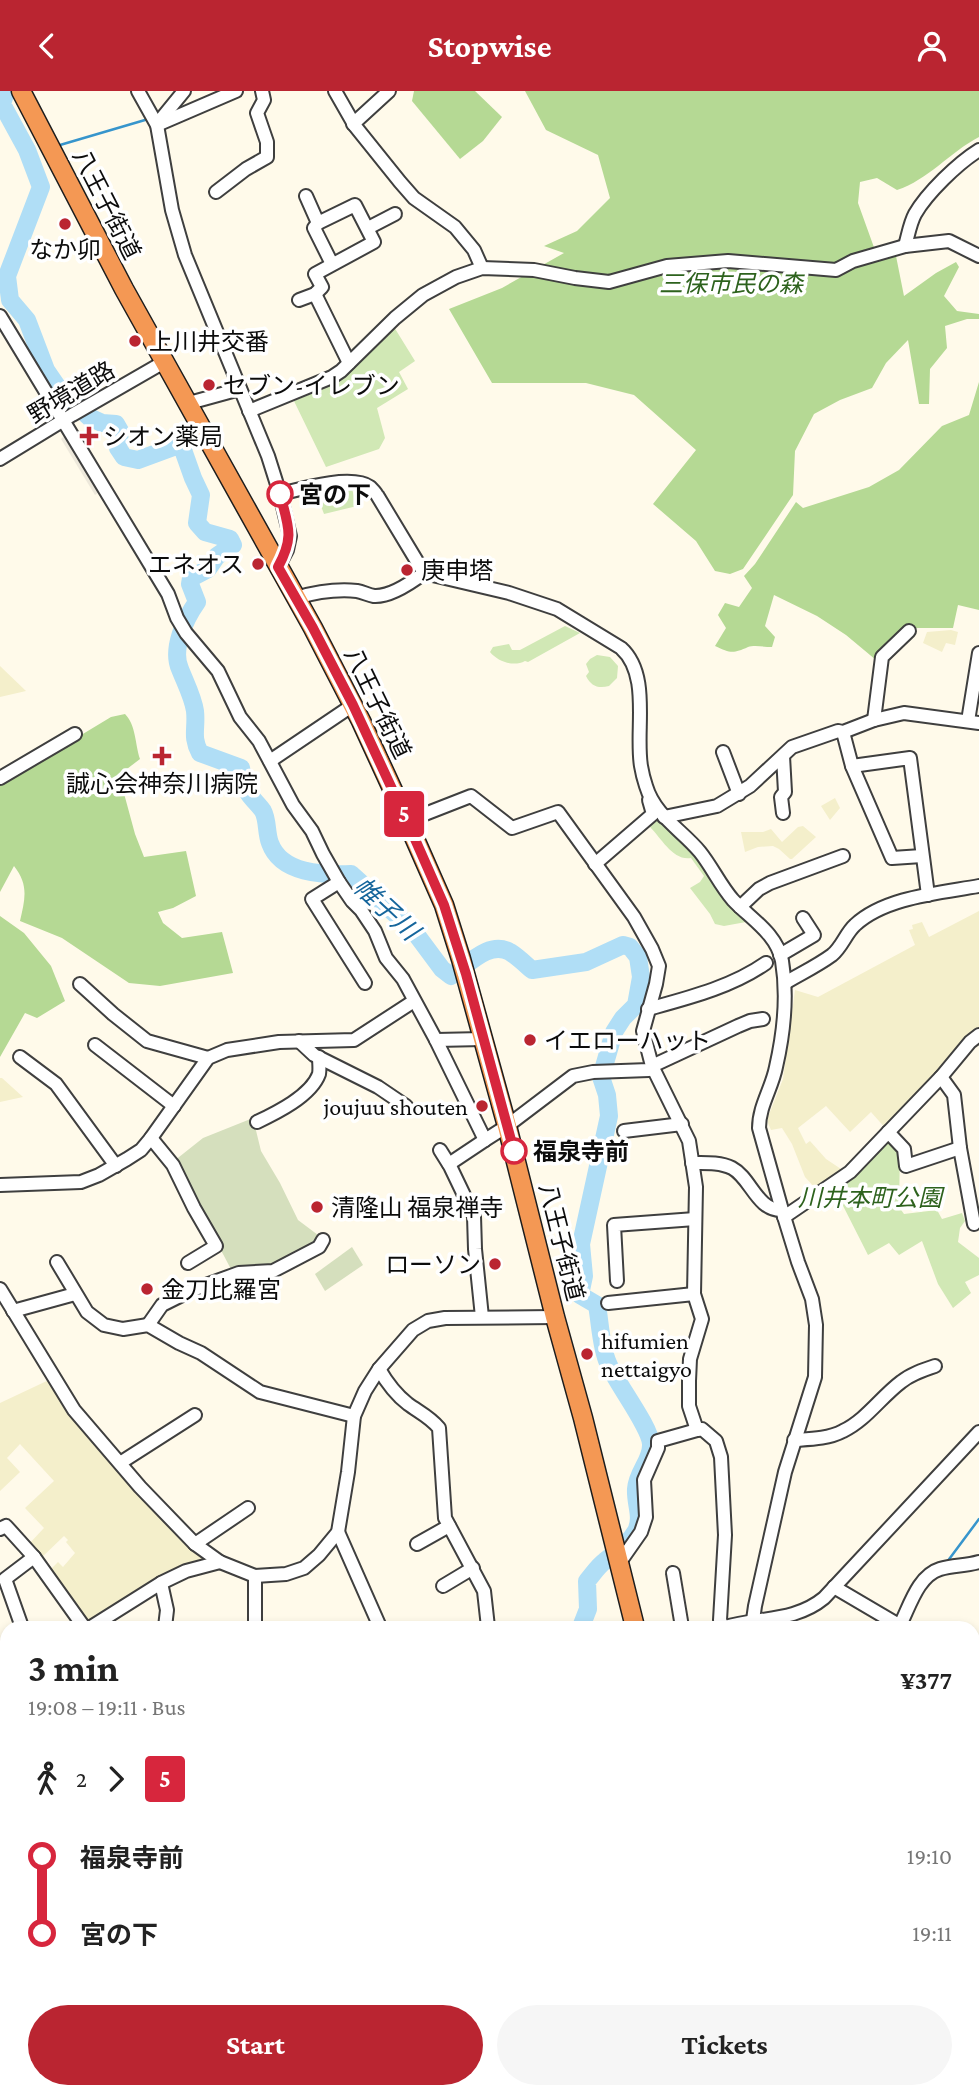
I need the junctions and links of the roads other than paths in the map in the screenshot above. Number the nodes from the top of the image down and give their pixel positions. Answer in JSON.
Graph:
{"nodes":[{"id":1,"x":21,"y":91,"type":"edge"},
{"id":2,"x":138,"y":91,"type":"edge"},
{"id":3,"x":184,"y":91,"type":"edge"},
{"id":4,"x":236,"y":91,"type":"edge"},
{"id":5,"x":262,"y":91,"type":"edge"},
{"id":6,"x":335,"y":91,"type":"edge"},
{"id":7,"x":389,"y":91,"type":"edge"},
{"id":8,"x":353,"y":124,"type":"junction"},
{"id":9,"x":157,"y":125,"type":"junction"},
{"id":10,"x":979,"y":151,"type":"edge"},
{"id":11,"x":216,"y":192,"type":"dead end"},
{"id":12,"x":306,"y":196,"type":"dead end"},
{"id":13,"x":395,"y":214,"type":"dead end"},
{"id":14,"x":318,"y":223,"type":"junction"},
{"id":15,"x":368,"y":228,"type":"junction"},
{"id":16,"x":905,"y":246,"type":"junction"},
{"id":17,"x":979,"y":256,"type":"edge"},
{"id":18,"x":332,"y":264,"type":"junction"},
{"id":19,"x":482,"y":268,"type":"junction"},
{"id":20,"x":315,"y":294,"type":"junction"},
{"id":21,"x":299,"y":300,"type":"dead end"},
{"id":22,"x":0,"y":316,"type":"edge"},
{"id":23,"x":164,"y":362,"type":"junction"},
{"id":24,"x":349,"y":363,"type":"junction"},
{"id":25,"x":240,"y":389,"type":"junction"},
{"id":26,"x":189,"y":403,"type":"junction"},
{"id":27,"x":249,"y":411,"type":"junction"},
{"id":28,"x":67,"y":418,"type":"junction"},
{"id":29,"x":0,"y":459,"type":"edge"},
{"id":30,"x":280,"y":494,"type":"junction"},
{"id":31,"x":278,"y":567,"type":"junction"},
{"id":32,"x":424,"y":572,"type":"junction"},
{"id":33,"x":296,"y":598,"type":"junction"},
{"id":34,"x":909,"y":631,"type":"dead end"},
{"id":35,"x":979,"y":653,"type":"edge"},
{"id":36,"x":353,"y":705,"type":"junction"},
{"id":37,"x":874,"y":720,"type":"junction"},
{"id":38,"x":974,"y":722,"type":"edge"},
{"id":39,"x":843,"y":732,"type":"junction"},
{"id":40,"x":75,"y":734,"type":"dead end"},
{"id":41,"x":723,"y":752,"type":"dead end"},
{"id":42,"x":783,"y":756,"type":"junction"},
{"id":43,"x":270,"y":761,"type":"junction"},
{"id":44,"x":852,"y":767,"type":"junction"},
{"id":45,"x":0,"y":778,"type":"edge"},
{"id":46,"x":739,"y":794,"type":"junction"},
{"id":47,"x":650,"y":795,"type":"junction"},
{"id":48,"x":783,"y":813,"type":"dead end"},
{"id":49,"x":664,"y":817,"type":"junction"},
{"id":50,"x":407,"y":821,"type":"junction"},
{"id":51,"x":843,"y":856,"type":"dead end"},
{"id":52,"x":922,"y":856,"type":"junction"},
{"id":53,"x":595,"y":864,"type":"junction"},
{"id":54,"x":339,"y":883,"type":"junction"},
{"id":55,"x":979,"y":886,"type":"edge"},
{"id":56,"x":928,"y":895,"type":"junction"},
{"id":57,"x":740,"y":907,"type":"junction"},
{"id":58,"x":803,"y":918,"type":"dead end"},
{"id":59,"x":780,"y":955,"type":"junction"},
{"id":60,"x":766,"y":963,"type":"dead end"},
{"id":61,"x":365,"y":983,"type":"dead end"},
{"id":62,"x":785,"y":983,"type":"junction"},
{"id":63,"x":80,"y":984,"type":"dead end"},
{"id":64,"x":414,"y":1001,"type":"junction"},
{"id":65,"x":648,"y":1009,"type":"junction"},
{"id":66,"x":763,"y":1019,"type":"dead end"},
{"id":67,"x":979,"y":1035,"type":"edge"},
{"id":68,"x":483,"y":1039,"type":"junction"},
{"id":69,"x":436,"y":1040,"type":"junction"},
{"id":70,"x":299,"y":1041,"type":"junction"},
{"id":71,"x":95,"y":1045,"type":"dead end"},
{"id":72,"x":20,"y":1057,"type":"dead end"},
{"id":73,"x":319,"y":1057,"type":"junction"},
{"id":74,"x":208,"y":1058,"type":"junction"},
{"id":75,"x":652,"y":1066,"type":"junction"},
{"id":76,"x":941,"y":1077,"type":"junction"},
{"id":77,"x":174,"y":1106,"type":"junction"},
{"id":78,"x":405,"y":1106,"type":"dead end"},
{"id":79,"x":257,"y":1122,"type":"dead end"},
{"id":80,"x":682,"y":1125,"type":"junction"},
{"id":81,"x":507,"y":1126,"type":"junction"},
{"id":82,"x":624,"y":1131,"type":"dead end"},
{"id":83,"x":888,"y":1132,"type":"junction"},
{"id":84,"x":151,"y":1138,"type":"junction"},
{"id":85,"x":485,"y":1140,"type":"junction"},
{"id":86,"x":960,"y":1148,"type":"junction"},
{"id":87,"x":440,"y":1150,"type":"dead end"},
{"id":88,"x":692,"y":1163,"type":"junction"},
{"id":89,"x":116,"y":1166,"type":"junction"},
{"id":90,"x":449,"y":1166,"type":"junction"},
{"id":91,"x":0,"y":1185,"type":"edge"},
{"id":92,"x":783,"y":1213,"type":"junction"},
{"id":93,"x":695,"y":1219,"type":"junction"},
{"id":94,"x":974,"y":1224,"type":"dead end"},
{"id":95,"x":323,"y":1240,"type":"dead end"},
{"id":96,"x":57,"y":1262,"type":"dead end"},
{"id":97,"x":188,"y":1263,"type":"dead end"},
{"id":98,"x":617,"y":1281,"type":"dead end"},
{"id":99,"x":0,"y":1289,"type":"edge"},
{"id":100,"x":75,"y":1294,"type":"junction"},
{"id":101,"x":694,"y":1294,"type":"junction"},
{"id":102,"x":608,"y":1303,"type":"dead end"},
{"id":103,"x":13,"y":1311,"type":"junction"},
{"id":104,"x":482,"y":1317,"type":"junction"},
{"id":105,"x":555,"y":1317,"type":"junction"},
{"id":106,"x":148,"y":1325,"type":"junction"},
{"id":107,"x":935,"y":1366,"type":"dead end"},
{"id":108,"x":379,"y":1369,"type":"junction"},
{"id":109,"x":195,"y":1415,"type":"dead end"},
{"id":110,"x":354,"y":1416,"type":"junction"},
{"id":111,"x":697,"y":1430,"type":"junction"},
{"id":112,"x":979,"y":1432,"type":"edge"},
{"id":113,"x":794,"y":1440,"type":"junction"},
{"id":114,"x":120,"y":1463,"type":"junction"},
{"id":115,"x":248,"y":1508,"type":"dead end"},
{"id":116,"x":449,"y":1526,"type":"junction"},
{"id":117,"x":0,"y":1529,"type":"edge"},
{"id":118,"x":338,"y":1532,"type":"junction"},
{"id":119,"x":195,"y":1543,"type":"junction"},
{"id":120,"x":418,"y":1544,"type":"dead end"},
{"id":121,"x":617,"y":1555,"type":"junction"},
{"id":122,"x":34,"y":1557,"type":"junction"},
{"id":123,"x":220,"y":1562,"type":"junction"},
{"id":124,"x":979,"y":1562,"type":"edge"},
{"id":125,"x":473,"y":1568,"type":"junction"},
{"id":126,"x":673,"y":1573,"type":"dead end"},
{"id":127,"x":255,"y":1576,"type":"junction"},
{"id":128,"x":161,"y":1583,"type":"junction"},
{"id":129,"x":443,"y":1586,"type":"dead end"},
{"id":130,"x":834,"y":1587,"type":"junction"},
{"id":131,"x":20,"y":1621,"type":"edge"},
{"id":132,"x":80,"y":1621,"type":"edge"},
{"id":133,"x":101,"y":1621,"type":"edge"},
{"id":134,"x":166,"y":1621,"type":"edge"},
{"id":135,"x":255,"y":1621,"type":"edge"},
{"id":136,"x":377,"y":1621,"type":"edge"},
{"id":137,"x":488,"y":1621,"type":"edge"},
{"id":138,"x":634,"y":1621,"type":"edge"},
{"id":139,"x":681,"y":1621,"type":"edge"},
{"id":140,"x":721,"y":1621,"type":"edge"},
{"id":141,"x":753,"y":1621,"type":"edge"},
{"id":142,"x":768,"y":1621,"type":"edge"},
{"id":143,"x":891,"y":1621,"type":"edge"},
{"id":144,"x":903,"y":1621,"type":"edge"}],
"edges":[{"from":1,"to":23,"type":"highway","name":"八王子街道"},
{"from":2,"to":9,"type":"street"},
{"from":3,"to":9,"type":"street"},
{"from":4,"to":9,"type":"street"},
{"from":5,"to":11,"type":"street"},
{"from":6,"to":8,"type":"street"},
{"from":7,"to":8,"type":"street"},
{"from":8,"to":19,"type":"street"},
{"from":9,"to":25,"type":"street"},
{"from":10,"to":16,"type":"street"},
{"from":12,"to":14,"type":"street"},
{"from":13,"to":15,"type":"street"},
{"from":14,"to":15,"type":"street"},
{"from":14,"to":18,"type":"street"},
{"from":15,"to":18,"type":"street"},
{"from":16,"to":17,"type":"street"},
{"from":16,"to":19,"type":"street"},
{"from":18,"to":20,"type":"street"},
{"from":19,"to":24,"type":"street"},
{"from":20,"to":21,"type":"street"},
{"from":20,"to":24,"type":"street"},
{"from":22,"to":28,"type":"street"},
{"from":23,"to":26,"type":"highway","name":"八王子街道"},
{"from":23,"to":28,"type":"street","name":"野境道路"},
{"from":24,"to":27,"type":"street"},
{"from":25,"to":26,"type":"street"},
{"from":25,"to":27,"type":"street"},
{"from":26,"to":31,"type":"highway","name":"八王子街道"},
{"from":27,"to":30,"type":"street"},
{"from":28,"to":29,"type":"street","name":"野境道路"},
{"from":28,"to":43,"type":"street"},
{"from":30,"to":31,"type":"street"},
{"from":30,"to":32,"type":"street"},
{"from":31,"to":33,"type":"highway","name":"八王子街道"},
{"from":32,"to":33,"type":"street"},
{"from":32,"to":47,"type":"street"},
{"from":33,"to":36,"type":"highway","name":"八王子街道"},
{"from":34,"to":37,"type":"street"},
{"from":35,"to":38,"type":"street"},
{"from":36,"to":43,"type":"street"},
{"from":36,"to":50,"type":"highway","name":"八王子街道"},
{"from":37,"to":38,"type":"street"},
{"from":37,"to":39,"type":"street"},
{"from":39,"to":42,"type":"street"},
{"from":39,"to":44,"type":"street"},
{"from":40,"to":45,"type":"street"},
{"from":41,"to":46,"type":"street"},
{"from":42,"to":46,"type":"street"},
{"from":42,"to":48,"type":"street"},
{"from":43,"to":54,"type":"street"},
{"from":44,"to":52,"type":"street"},
{"from":44,"to":52,"type":"street"},
{"from":46,"to":49,"type":"street"},
{"from":47,"to":49,"type":"street"},
{"from":47,"to":53,"type":"street"},
{"from":49,"to":57,"type":"street"},
{"from":50,"to":53,"type":"street"},
{"from":50,"to":68,"type":"highway","name":"八王子街道"},
{"from":51,"to":57,"type":"street"},
{"from":52,"to":56,"type":"street"},
{"from":53,"to":65,"type":"street"},
{"from":54,"to":61,"type":"street"},
{"from":54,"to":64,"type":"street"},
{"from":55,"to":56,"type":"street"},
{"from":56,"to":62,"type":"street"},
{"from":57,"to":59,"type":"street"},
{"from":58,"to":59,"type":"street"},
{"from":59,"to":62,"type":"street"},
{"from":60,"to":65,"type":"street"},
{"from":62,"to":92,"type":"street"},
{"from":63,"to":74,"type":"street"},
{"from":64,"to":69,"type":"street"},
{"from":64,"to":70,"type":"street"},
{"from":65,"to":75,"type":"street"},
{"from":66,"to":75,"type":"street"},
{"from":67,"to":76,"type":"street"},
{"from":68,"to":69,"type":"street"},
{"from":68,"to":81,"type":"highway","name":"八王子街道"},
{"from":69,"to":85,"type":"street"},
{"from":70,"to":73,"type":"street"},
{"from":70,"to":74,"type":"street"},
{"from":71,"to":77,"type":"street"},
{"from":72,"to":89,"type":"street"},
{"from":73,"to":78,"type":"street"},
{"from":73,"to":79,"type":"street"},
{"from":74,"to":77,"type":"street"},
{"from":75,"to":80,"type":"street"},
{"from":75,"to":81,"type":"street"},
{"from":76,"to":83,"type":"street"},
{"from":76,"to":86,"type":"street"},
{"from":77,"to":84,"type":"street"},
{"from":80,"to":82,"type":"street"},
{"from":80,"to":88,"type":"street"},
{"from":81,"to":85,"type":"street"},
{"from":81,"to":105,"type":"highway","name":"八王子街道"},
{"from":83,"to":86,"type":"street"},
{"from":83,"to":92,"type":"street"},
{"from":84,"to":89,"type":"street"},
{"from":84,"to":97,"type":"street"},
{"from":85,"to":90,"type":"street"},
{"from":86,"to":94,"type":"street"},
{"from":87,"to":90,"type":"street"},
{"from":88,"to":92,"type":"street"},
{"from":88,"to":93,"type":"street"},
{"from":89,"to":91,"type":"street"},
{"from":90,"to":104,"type":"street"},
{"from":92,"to":113,"type":"street"},
{"from":93,"to":98,"type":"street"},
{"from":93,"to":101,"type":"street"},
{"from":95,"to":106,"type":"street"},
{"from":96,"to":100,"type":"street"},
{"from":99,"to":103,"type":"street"},
{"from":100,"to":103,"type":"street"},
{"from":100,"to":106,"type":"street"},
{"from":101,"to":102,"type":"street"},
{"from":101,"to":111,"type":"street"},
{"from":103,"to":114,"type":"street"},
{"from":104,"to":105,"type":"street"},
{"from":104,"to":108,"type":"street"},
{"from":105,"to":121,"type":"highway","name":"八王子街道"},
{"from":106,"to":110,"type":"street"},
{"from":107,"to":113,"type":"street"},
{"from":108,"to":110,"type":"street"},
{"from":108,"to":116,"type":"street"},
{"from":109,"to":114,"type":"street"},
{"from":110,"to":118,"type":"street"},
{"from":111,"to":121,"type":"street"},
{"from":111,"to":140,"type":"street"},
{"from":112,"to":130,"type":"street"},
{"from":113,"to":141,"type":"street"},
{"from":114,"to":119,"type":"street"},
{"from":115,"to":119,"type":"street"},
{"from":116,"to":120,"type":"street"},
{"from":116,"to":125,"type":"street"},
{"from":117,"to":122,"type":"street"},
{"from":118,"to":127,"type":"street"},
{"from":118,"to":136,"type":"street"},
{"from":119,"to":123,"type":"street"},
{"from":121,"to":138,"type":"highway","name":"八王子街道"},
{"from":122,"to":131,"type":"street"},
{"from":122,"to":132,"type":"street"},
{"from":123,"to":127,"type":"street"},
{"from":123,"to":128,"type":"street"},
{"from":124,"to":144,"type":"street"},
{"from":125,"to":129,"type":"street"},
{"from":125,"to":137,"type":"street"},
{"from":126,"to":139,"type":"street"},
{"from":127,"to":135,"type":"street"},
{"from":128,"to":133,"type":"street"},
{"from":128,"to":134,"type":"street"},
{"from":130,"to":142,"type":"street"},
{"from":130,"to":143,"type":"street"}]}
